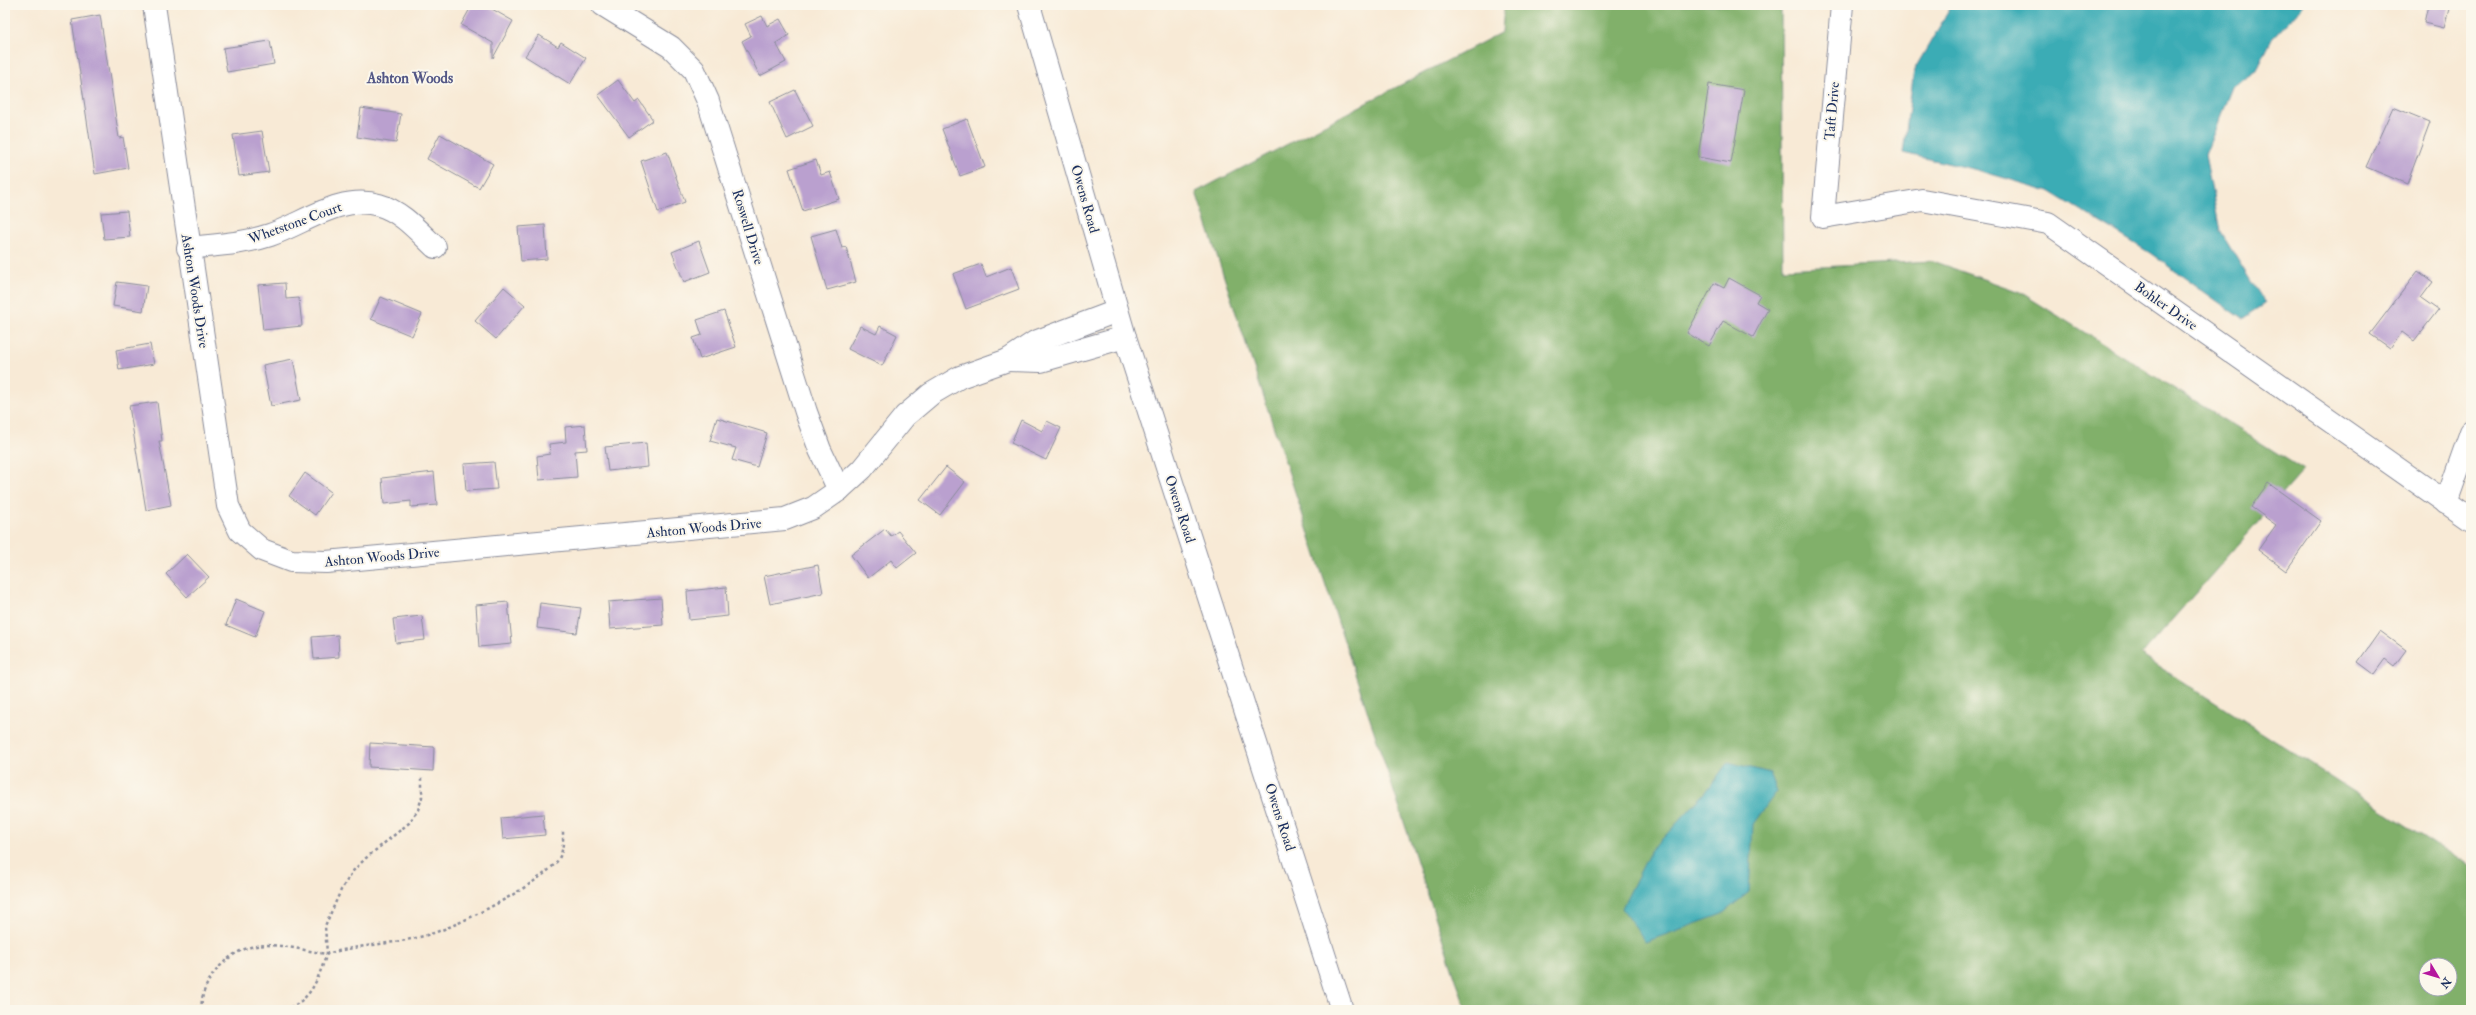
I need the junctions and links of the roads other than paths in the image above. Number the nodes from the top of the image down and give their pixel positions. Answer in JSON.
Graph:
{"nodes":[{"id":1,"x":154,"y":5,"type":"edge"},
{"id":2,"x":603,"y":5,"type":"edge"},
{"id":3,"x":1029,"y":5,"type":"edge"},
{"id":4,"x":1842,"y":5,"type":"edge"},
{"id":5,"x":1823,"y":217,"type":"joint"},
{"id":6,"x":435,"y":247,"type":"dead end"},
{"id":7,"x":188,"y":248,"type":"junction"},
{"id":8,"x":1117,"y":311,"type":"junction"},
{"id":9,"x":1125,"y":337,"type":"junction"},
{"id":10,"x":1008,"y":360,"type":"junction"},
{"id":11,"x":2471,"y":432,"type":"edge"},
{"id":12,"x":838,"y":490,"type":"junction"},
{"id":13,"x":2446,"y":503,"type":"junction"},
{"id":14,"x":2471,"y":520,"type":"edge"},
{"id":15,"x":1342,"y":1010,"type":"edge"}],
"edges":[{"from":1,"to":7,"type":"street","name":"Ashton Woods Drive"},
{"from":2,"to":12,"type":"street","name":"Roswell Drive"},
{"from":3,"to":8,"type":"street","name":"Owens Road"},
{"from":4,"to":5,"type":"street","name":"Taft Drive"},
{"from":5,"to":13,"type":"street","name":"Bohler Drive"},
{"from":6,"to":7,"type":"street","name":"Whetstone Court"},
{"from":7,"to":12,"type":"street","name":"Ashton Woods Drive"},
{"from":8,"to":9,"type":"street","name":"Owens Road"},
{"from":8,"to":10,"type":"street","name":"Ashton Woods Drive"},
{"from":9,"to":10,"type":"street","name":"Ashton Woods Drive"},
{"from":9,"to":15,"type":"street","name":"Owens Road"},
{"from":10,"to":12,"type":"street","name":"Ashton Woods Drive"},
{"from":11,"to":13,"type":"street"},
{"from":13,"to":14,"type":"street","name":"Bohler Drive"}]}
